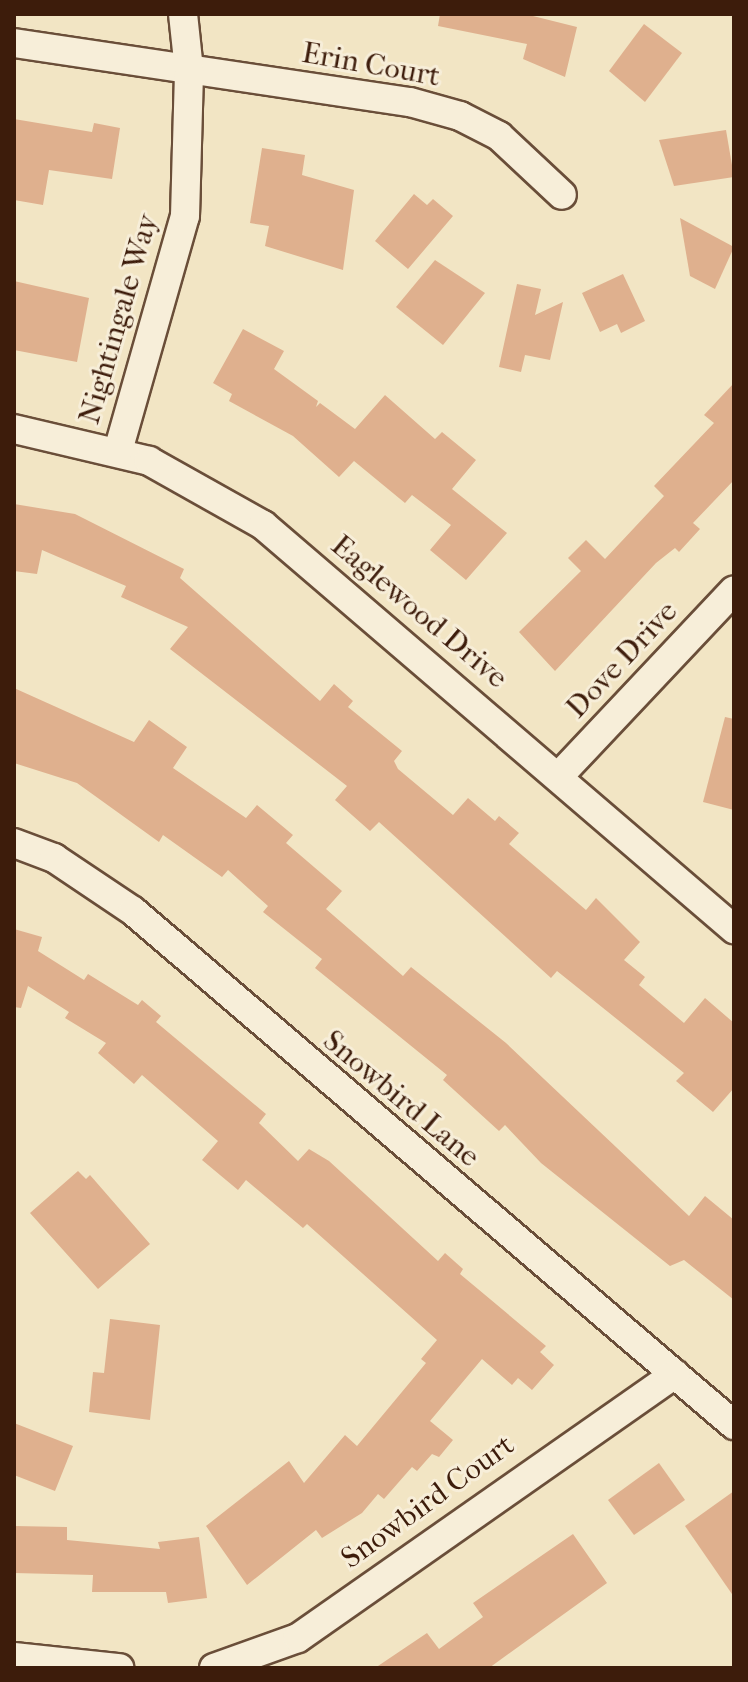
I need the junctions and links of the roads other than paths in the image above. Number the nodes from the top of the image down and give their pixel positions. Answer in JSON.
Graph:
{"nodes":[{"id":1,"x":183,"y":14,"type":"edge"},
{"id":2,"x":14,"y":43,"type":"edge"},
{"id":3,"x":189,"y":70,"type":"junction"},
{"id":4,"x":562,"y":195,"type":"dead end"},
{"id":5,"x":14,"y":429,"type":"edge"},
{"id":6,"x":118,"y":451,"type":"junction"},
{"id":7,"x":734,"y":590,"type":"edge"},
{"id":8,"x":559,"y":776,"type":"junction"},
{"id":9,"x":14,"y":843,"type":"edge"},
{"id":10,"x":734,"y":929,"type":"edge"},
{"id":11,"x":675,"y":1374,"type":"junction"},
{"id":12,"x":734,"y":1425,"type":"edge"},
{"id":13,"x":14,"y":1657,"type":"edge"},
{"id":14,"x":119,"y":1668,"type":"edge"},
{"id":15,"x":214,"y":1668,"type":"edge"}],
"edges":[{"from":1,"to":3,"type":"street","name":"Nightingale Way"},
{"from":2,"to":3,"type":"street","name":"Erin Court"},
{"from":3,"to":4,"type":"street","name":"Erin Court"},
{"from":3,"to":6,"type":"street","name":"Nightingale Way"},
{"from":5,"to":6,"type":"street","name":"Eaglewood Drive"},
{"from":6,"to":8,"type":"street","name":"Eaglewood Drive"},
{"from":7,"to":8,"type":"street","name":"Dove Drive"},
{"from":8,"to":10,"type":"street","name":"Eaglewood Drive"},
{"from":9,"to":11,"type":"street","name":"Snowbird Lane"},
{"from":11,"to":12,"type":"street","name":"Snowbird Lane"},
{"from":11,"to":15,"type":"street","name":"Snowbird Court"},
{"from":13,"to":14,"type":"street"}]}
